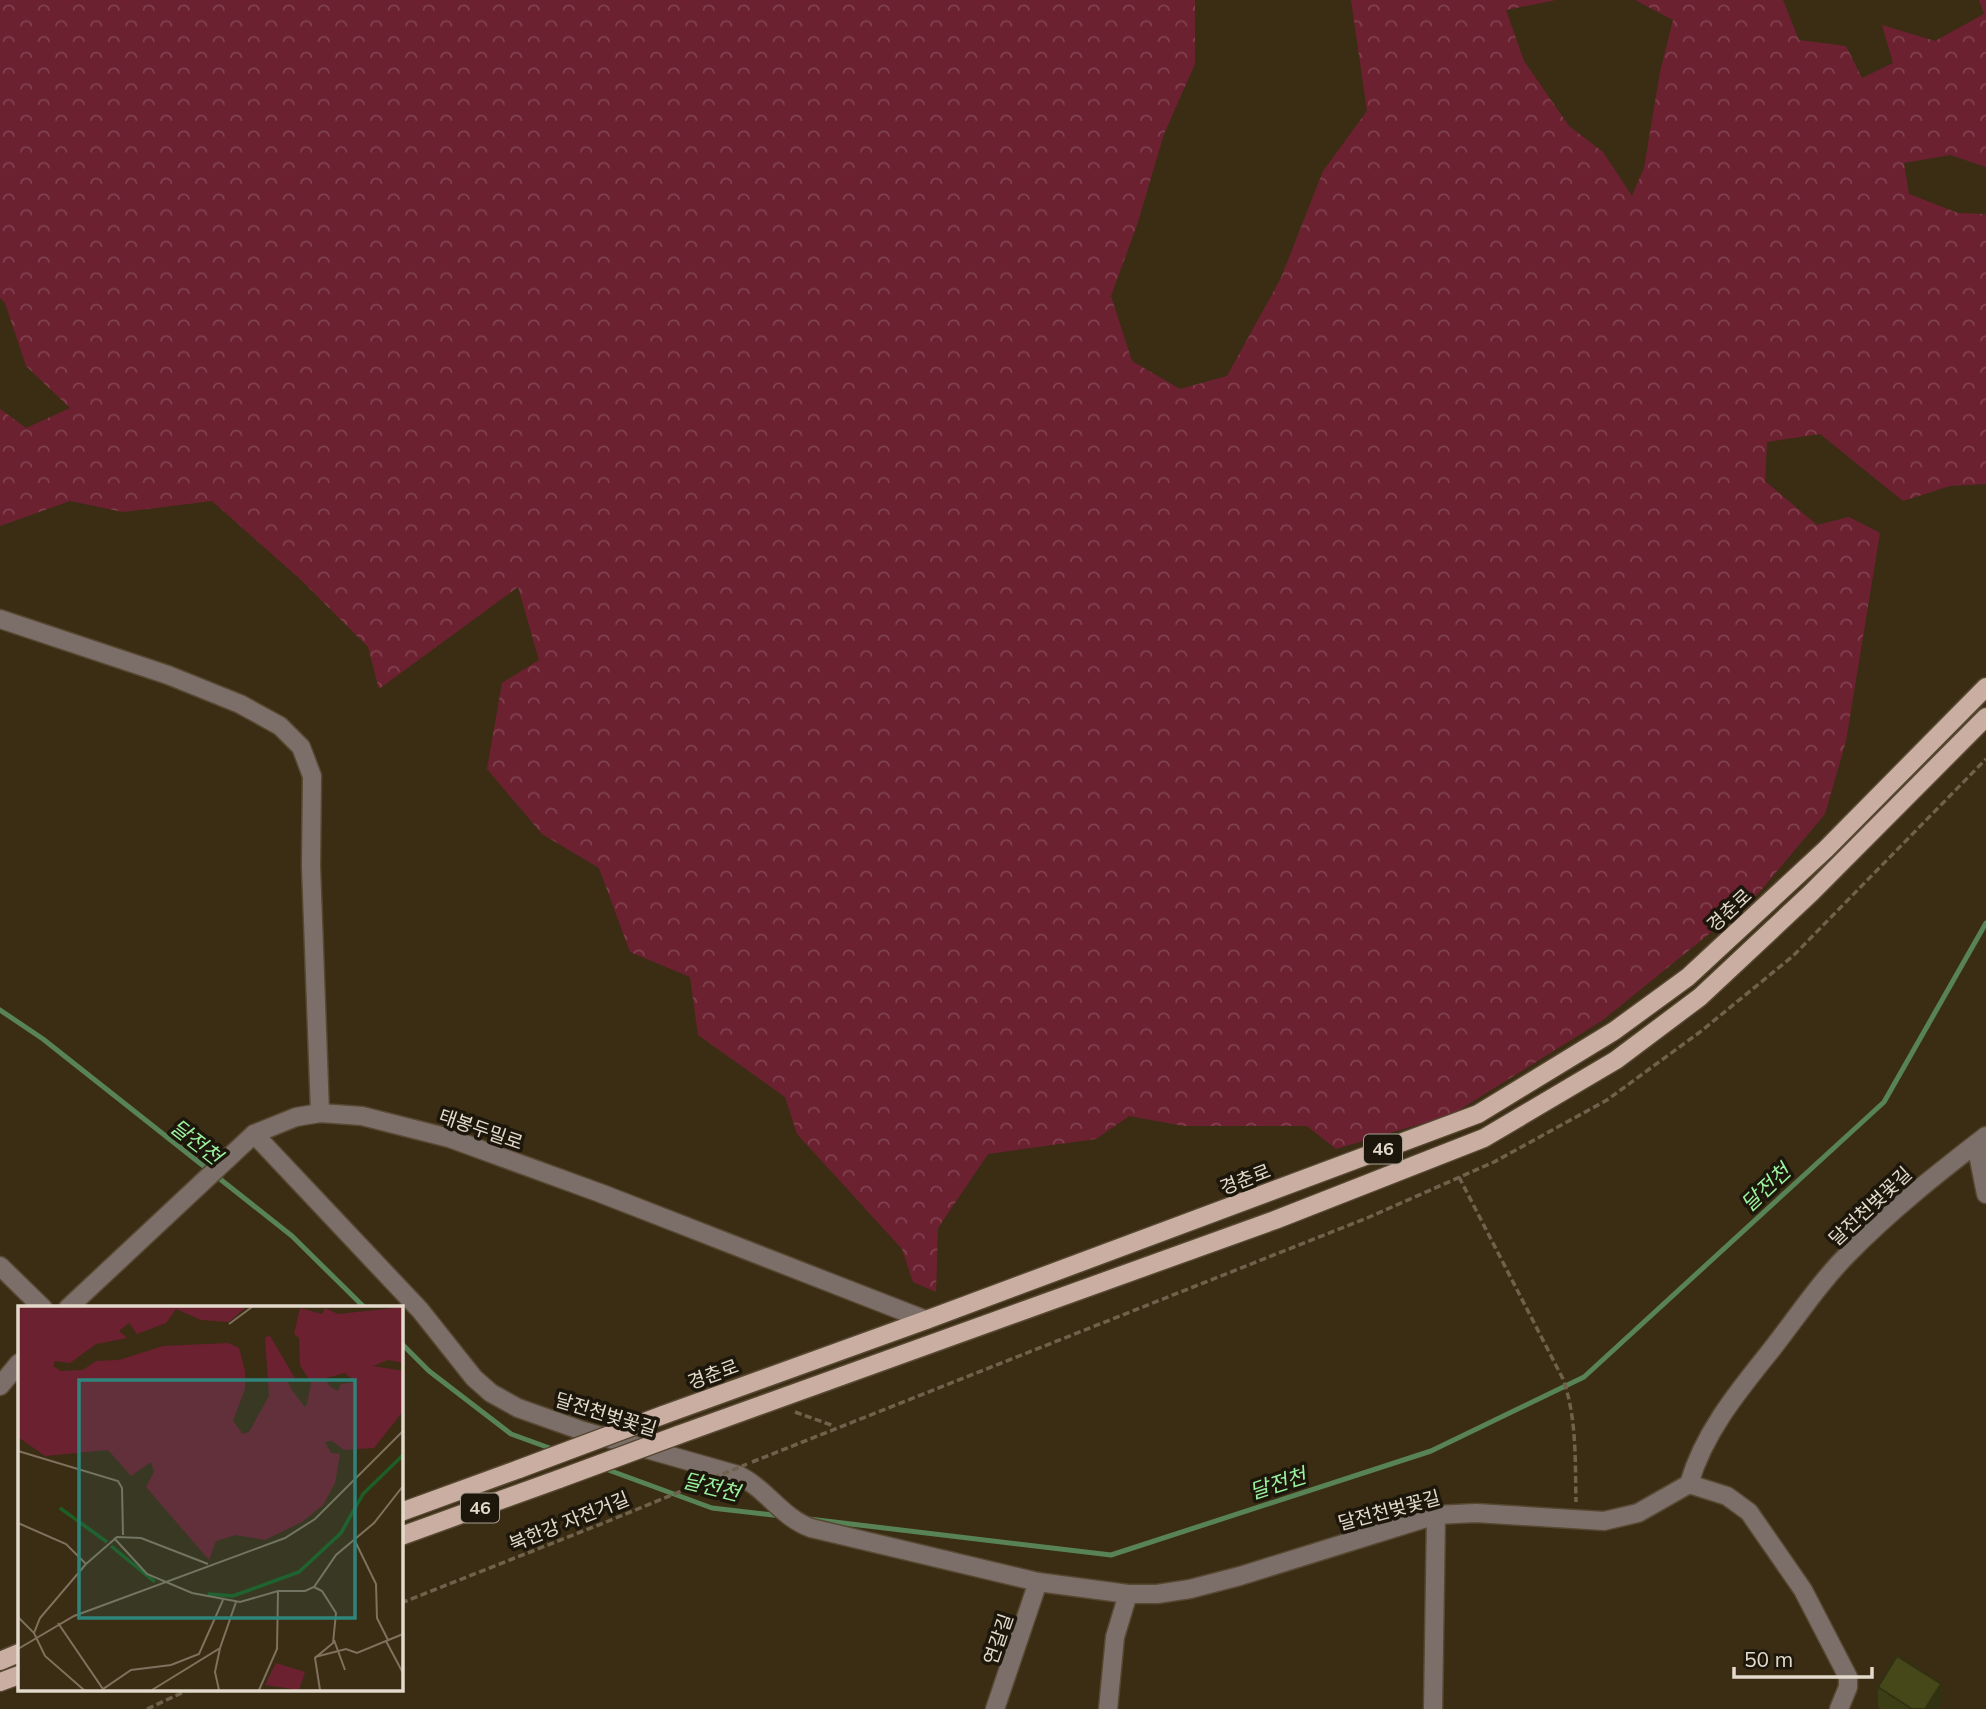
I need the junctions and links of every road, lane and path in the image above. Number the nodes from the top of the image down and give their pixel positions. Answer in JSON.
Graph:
{"nodes":[{"id":1,"x":0,"y":618,"type":"edge"},
{"id":2,"x":1986,"y":687,"type":"edge"},
{"id":3,"x":1986,"y":717,"type":"edge"},
{"id":4,"x":320,"y":1113,"type":"junction"},
{"id":5,"x":254,"y":1134,"type":"junction"},
{"id":6,"x":1981,"y":1140,"type":"edge"},
{"id":7,"x":1459,"y":1177,"type":"dead end"},
{"id":8,"x":1986,"y":1194,"type":"edge"},
{"id":9,"x":0,"y":1266,"type":"edge"},
{"id":10,"x":41,"y":1306,"type":"edge"},
{"id":11,"x":70,"y":1306,"type":"edge"},
{"id":12,"x":926,"y":1320,"type":"junction"},
{"id":13,"x":18,"y":1364,"type":"edge"},
{"id":14,"x":0,"y":1386,"type":"edge"},
{"id":15,"x":770,"y":1403,"type":"junction"},
{"id":16,"x":836,"y":1426,"type":"dead end"},
{"id":17,"x":747,"y":1472,"type":"junction"},
{"id":18,"x":1689,"y":1484,"type":"junction"},
{"id":19,"x":402,"y":1512,"type":"edge"},
{"id":20,"x":1436,"y":1515,"type":"junction"},
{"id":21,"x":1577,"y":1520,"type":"junction"},
{"id":22,"x":402,"y":1536,"type":"edge"},
{"id":23,"x":1038,"y":1582,"type":"junction"},
{"id":24,"x":1128,"y":1594,"type":"junction"},
{"id":25,"x":402,"y":1603,"type":"edge"},
{"id":26,"x":18,"y":1653,"type":"edge"},
{"id":27,"x":0,"y":1661,"type":"edge"},
{"id":28,"x":18,"y":1675,"type":"edge"},
{"id":29,"x":0,"y":1682,"type":"edge"},
{"id":30,"x":184,"y":1692,"type":"edge"},
{"id":31,"x":147,"y":1709,"type":"edge"},
{"id":32,"x":995,"y":1709,"type":"edge"},
{"id":33,"x":1108,"y":1709,"type":"edge"},
{"id":34,"x":1433,"y":1709,"type":"edge"},
{"id":35,"x":1839,"y":1709,"type":"edge"}],
"edges":[{"from":1,"to":4,"type":"street"},
{"from":2,"to":12,"type":"main road","name":"경춘로","number":"46"},
{"from":3,"to":15,"type":"main road","number":"46"},
{"from":4,"to":5,"type":"street","name":"태봉두밀로"},
{"from":4,"to":12,"type":"street","name":"태봉두밀로"},
{"from":5,"to":11,"type":"street","name":"태봉두밀로"},
{"from":5,"to":17,"type":"street","name":"달전천벚꽃길"},
{"from":6,"to":8,"type":"street","name":"달전천벚꽃길"},
{"from":6,"to":18,"type":"street","name":"달전천벚꽃길"},
{"from":7,"to":21,"type":"path"},
{"from":9,"to":10,"type":"street"},
{"from":12,"to":19,"type":"main road","name":"경춘로","number":"46","bridge":true},
{"from":13,"to":14,"type":"street"},
{"from":15,"to":16,"type":"path"},
{"from":15,"to":22,"type":"main road","number":"46","bridge":true},
{"from":17,"to":23,"type":"street","name":"달전천벚꽃길"},
{"from":17,"to":25,"type":"path","name":"북한강 자전거길","bridge":true},
{"from":18,"to":21,"type":"street","name":"달전천벚꽃길"},
{"from":18,"to":35,"type":"street"},
{"from":20,"to":21,"type":"street","name":"달전천벚꽃길"},
{"from":20,"to":24,"type":"street","name":"달전천벚꽃길"},
{"from":20,"to":34,"type":"street"},
{"from":23,"to":24,"type":"street","name":"달전천벚꽃길"},
{"from":23,"to":32,"type":"street","name":"연갈길"},
{"from":24,"to":33,"type":"street"},
{"from":26,"to":27,"type":"main road"},
{"from":28,"to":29,"type":"main road"},
{"from":30,"to":31,"type":"path"}]}
